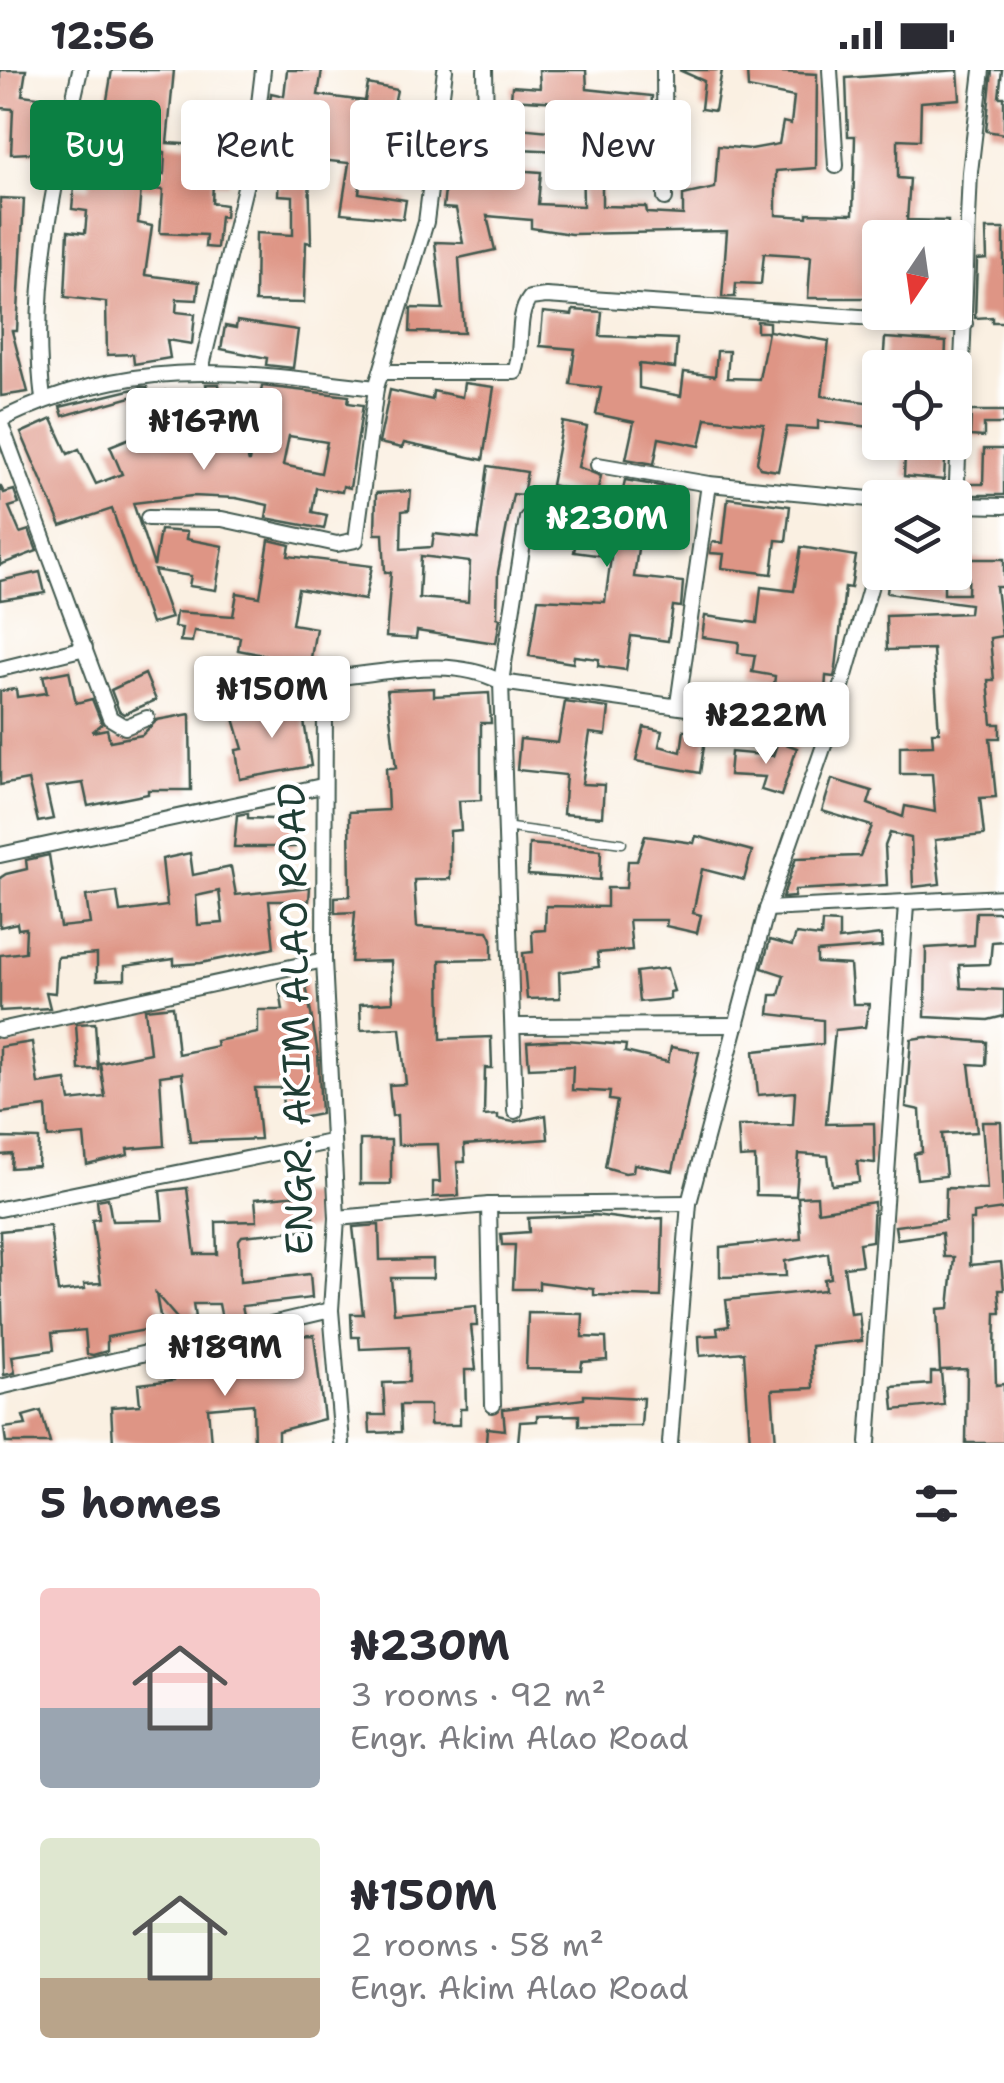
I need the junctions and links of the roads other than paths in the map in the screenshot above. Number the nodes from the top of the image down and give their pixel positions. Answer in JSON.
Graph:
{"nodes":[{"id":1,"x":80,"y":70,"type":"edge"},
{"id":2,"x":263,"y":70,"type":"edge"},
{"id":3,"x":445,"y":70,"type":"edge"},
{"id":4,"x":485,"y":70,"type":"edge"},
{"id":5,"x":664,"y":70,"type":"edge"},
{"id":6,"x":830,"y":70,"type":"edge"},
{"id":7,"x":982,"y":70,"type":"edge"},
{"id":8,"x":486,"y":100,"type":"edge"},
{"id":9,"x":836,"y":166,"type":"dead end"},
{"id":10,"x":665,"y":198,"type":"dead end"},
{"id":11,"x":968,"y":220,"type":"edge"},
{"id":12,"x":862,"y":317,"type":"edge"},
{"id":13,"x":964,"y":330,"type":"edge"},
{"id":14,"x":202,"y":370,"type":"junction"},
{"id":15,"x":381,"y":372,"type":"junction"},
{"id":16,"x":376,"y":388,"type":"junction"},
{"id":17,"x":44,"y":399,"type":"junction"},
{"id":18,"x":0,"y":421,"type":"edge"},
{"id":19,"x":598,"y":465,"type":"dead end"},
{"id":20,"x":957,"y":480,"type":"edge"},
{"id":21,"x":709,"y":484,"type":"junction"},
{"id":22,"x":862,"y":498,"type":"edge"},
{"id":23,"x":972,"y":505,"type":"edge"},
{"id":24,"x":1004,"y":506,"type":"edge"},
{"id":25,"x":148,"y":518,"type":"dead end"},
{"id":26,"x":527,"y":518,"type":"dead end"},
{"id":27,"x":869,"y":590,"type":"edge"},
{"id":28,"x":85,"y":648,"type":"junction"},
{"id":29,"x":0,"y":669,"type":"edge"},
{"id":30,"x":501,"y":682,"type":"junction"},
{"id":31,"x":678,"y":704,"type":"junction"},
{"id":32,"x":147,"y":718,"type":"dead end"},
{"id":33,"x":830,"y":728,"type":"junction"},
{"id":34,"x":322,"y":786,"type":"junction"},
{"id":35,"x":504,"y":827,"type":"junction"},
{"id":36,"x":622,"y":843,"type":"dead end"},
{"id":37,"x":0,"y":854,"type":"edge"},
{"id":38,"x":1004,"y":895,"type":"edge"},
{"id":39,"x":906,"y":905,"type":"junction"},
{"id":40,"x":767,"y":909,"type":"junction"},
{"id":41,"x":324,"y":960,"type":"junction"},
{"id":42,"x":736,"y":1025,"type":"junction"},
{"id":43,"x":513,"y":1026,"type":"junction"},
{"id":44,"x":0,"y":1030,"type":"edge"},
{"id":45,"x":516,"y":1111,"type":"dead end"},
{"id":46,"x":330,"y":1142,"type":"junction"},
{"id":47,"x":689,"y":1202,"type":"junction"},
{"id":48,"x":489,"y":1204,"type":"junction"},
{"id":49,"x":0,"y":1210,"type":"edge"},
{"id":50,"x":337,"y":1218,"type":"junction"},
{"id":51,"x":331,"y":1310,"type":"junction"},
{"id":52,"x":0,"y":1388,"type":"edge"},
{"id":53,"x":493,"y":1405,"type":"dead end"},
{"id":54,"x":342,"y":1443,"type":"edge"},
{"id":55,"x":670,"y":1443,"type":"edge"},
{"id":56,"x":868,"y":1443,"type":"edge"}],
"edges":[{"from":1,"to":17,"type":"street"},
{"from":2,"to":14,"type":"street"},
{"from":3,"to":15,"type":"street"},
{"from":4,"to":8,"type":"street"},
{"from":5,"to":10,"type":"street"},
{"from":6,"to":9,"type":"street"},
{"from":7,"to":11,"type":"street"},
{"from":12,"to":15,"type":"street"},
{"from":13,"to":20,"type":"street"},
{"from":14,"to":16,"type":"street"},
{"from":14,"to":17,"type":"street"},
{"from":15,"to":16,"type":"street"},
{"from":16,"to":25,"type":"street"},
{"from":17,"to":18,"type":"street"},
{"from":18,"to":28,"type":"street"},
{"from":19,"to":21,"type":"street"},
{"from":21,"to":22,"type":"street"},
{"from":21,"to":31,"type":"street"},
{"from":23,"to":24,"type":"street"},
{"from":26,"to":30,"type":"street"},
{"from":27,"to":33,"type":"street"},
{"from":28,"to":29,"type":"street"},
{"from":28,"to":32,"type":"street"},
{"from":30,"to":31,"type":"street","name":"ENGR. AKIM ALAO ROAD"},
{"from":30,"to":34,"type":"street","name":"ENGR. AKIM ALAO ROAD"},
{"from":30,"to":35,"type":"street"},
{"from":31,"to":33,"type":"street","name":"ENGR. AKIM ALAO ROAD"},
{"from":33,"to":40,"type":"street"},
{"from":34,"to":37,"type":"street"},
{"from":34,"to":41,"type":"street","name":"ENGR. AKIM ALAO ROAD"},
{"from":35,"to":36,"type":"lane"},
{"from":35,"to":43,"type":"street"},
{"from":38,"to":39,"type":"street"},
{"from":39,"to":40,"type":"street"},
{"from":39,"to":56,"type":"street"},
{"from":40,"to":42,"type":"street"},
{"from":41,"to":44,"type":"street"},
{"from":41,"to":46,"type":"street","name":"ENGR. AKIM ALAO ROAD"},
{"from":42,"to":43,"type":"street"},
{"from":42,"to":47,"type":"street"},
{"from":43,"to":45,"type":"street"},
{"from":46,"to":49,"type":"street"},
{"from":46,"to":50,"type":"street","name":"ENGR. AKIM ALAO ROAD"},
{"from":47,"to":48,"type":"street"},
{"from":47,"to":55,"type":"street"},
{"from":48,"to":50,"type":"street"},
{"from":48,"to":53,"type":"street"},
{"from":50,"to":51,"type":"street","name":"ENGR. AKIM ALAO ROAD"},
{"from":51,"to":52,"type":"street"},
{"from":51,"to":54,"type":"street","name":"ENGR. AKIM ALAO ROAD"}]}
